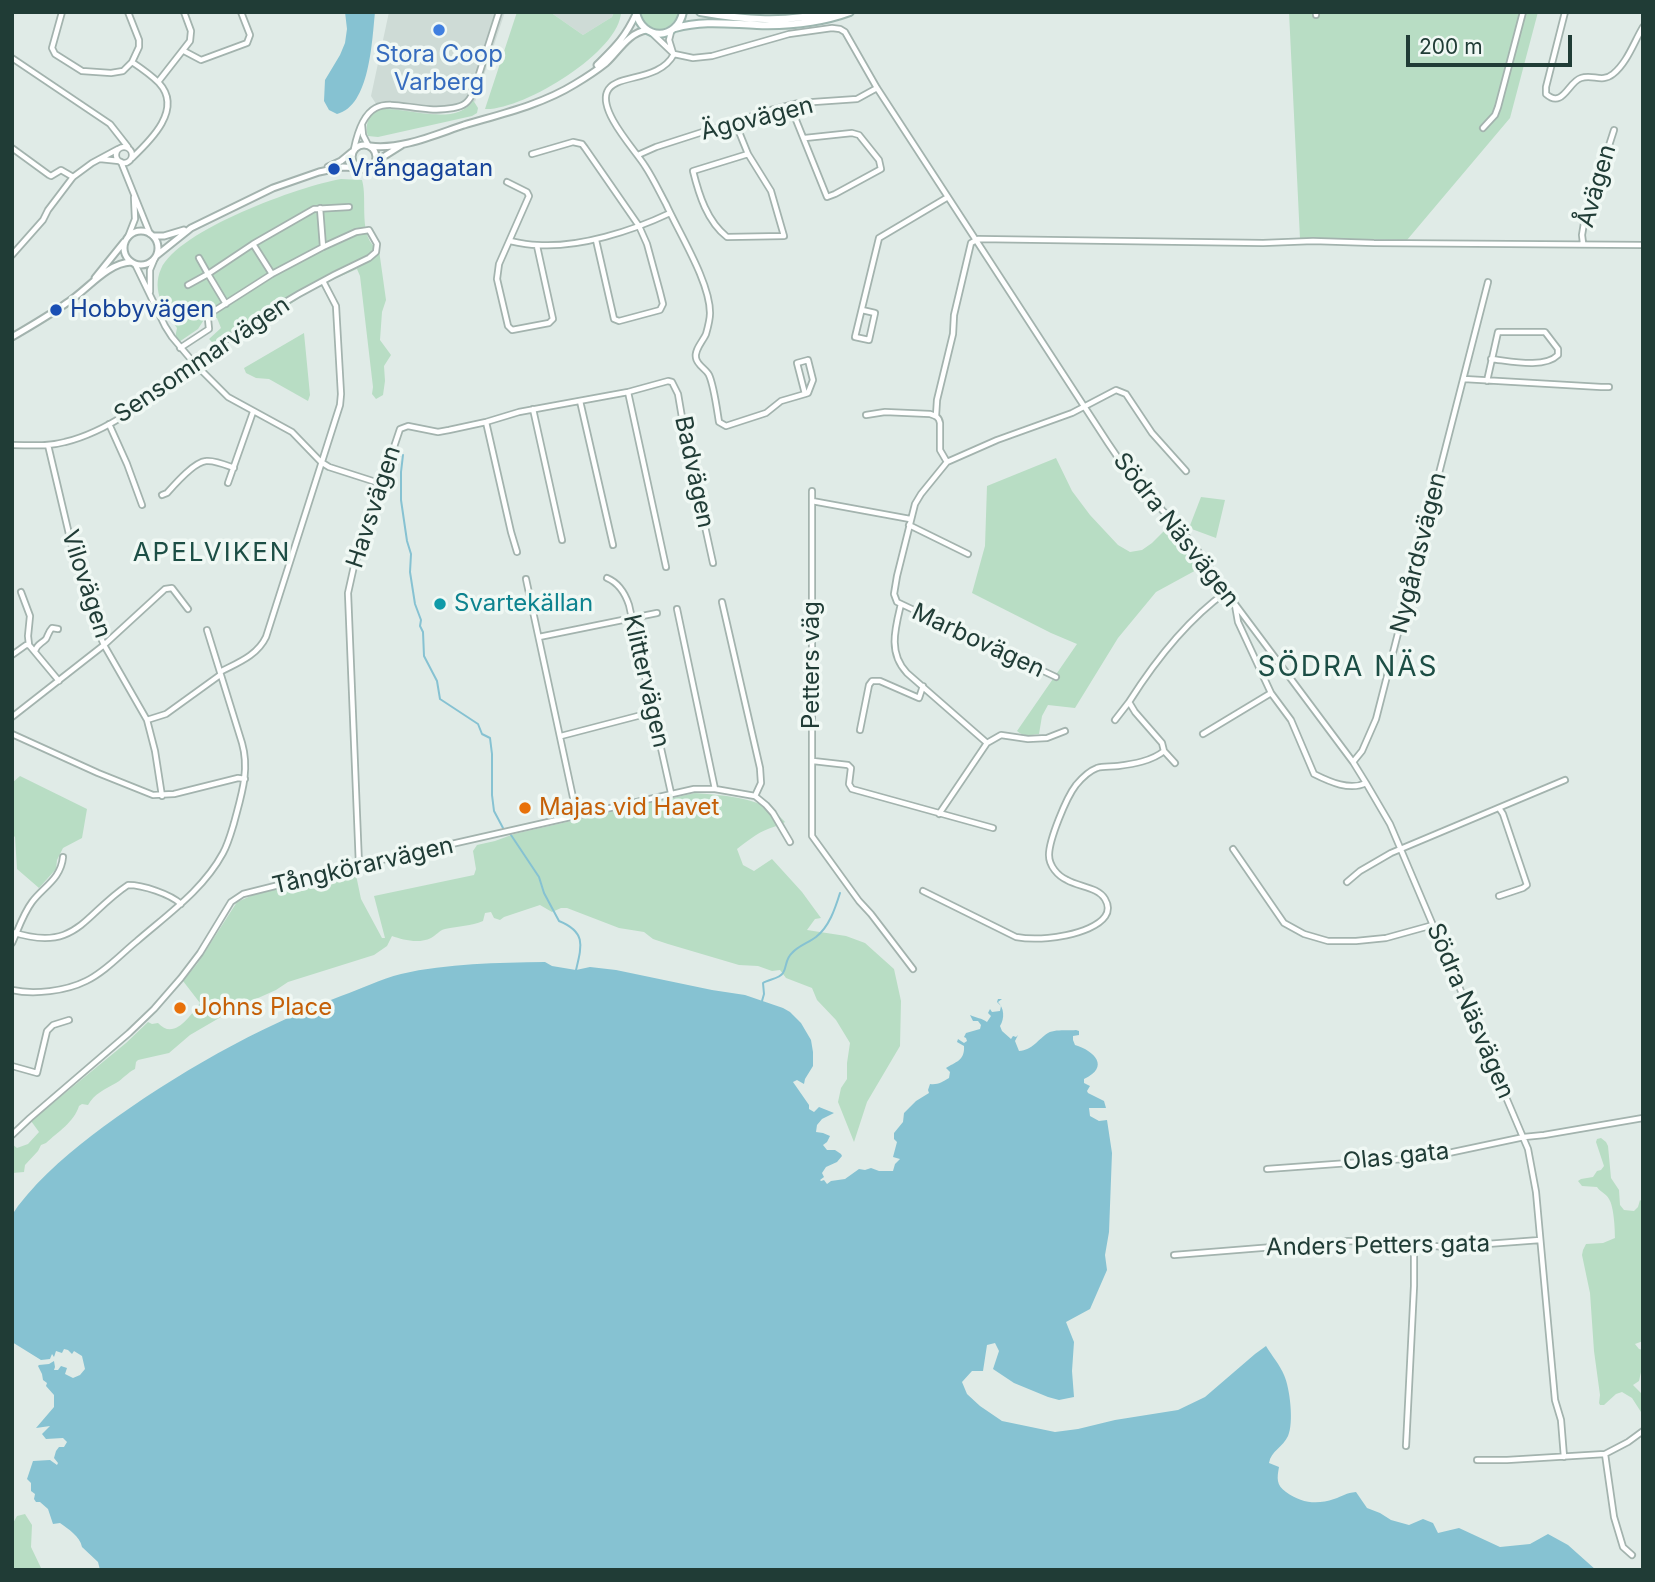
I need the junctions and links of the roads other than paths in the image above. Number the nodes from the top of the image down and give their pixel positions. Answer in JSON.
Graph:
{"nodes":[{"id":1,"x":62,"y":12,"type":"edge"},
{"id":2,"x":128,"y":12,"type":"edge"},
{"id":3,"x":184,"y":12,"type":"edge"},
{"id":4,"x":241,"y":12,"type":"edge"},
{"id":5,"x":499,"y":12,"type":"edge"},
{"id":6,"x":683,"y":12,"type":"edge"},
{"id":7,"x":700,"y":12,"type":"edge"},
{"id":8,"x":831,"y":12,"type":"edge"},
{"id":9,"x":850,"y":12,"type":"edge"},
{"id":10,"x":1523,"y":12,"type":"edge"},
{"id":11,"x":1565,"y":12,"type":"edge"},
{"id":12,"x":636,"y":13,"type":"edge"},
{"id":13,"x":1643,"y":27,"type":"edge"},
{"id":14,"x":673,"y":29,"type":"junction"},
{"id":15,"x":649,"y":32,"type":"junction"},
{"id":16,"x":184,"y":51,"type":"junction"},
{"id":17,"x":674,"y":54,"type":"junction"},
{"id":18,"x":12,"y":58,"type":"edge"},
{"id":19,"x":132,"y":62,"type":"junction"},
{"id":20,"x":585,"y":77,"type":"junction"},
{"id":21,"x":158,"y":82,"type":"junction"},
{"id":22,"x":877,"y":88,"type":"junction"},
{"id":23,"x":790,"y":105,"type":"junction"},
{"id":24,"x":363,"y":121,"type":"junction"},
{"id":25,"x":735,"y":122,"type":"junction"},
{"id":26,"x":1483,"y":128,"type":"dead end"},
{"id":27,"x":1614,"y":130,"type":"dead end"},
{"id":28,"x":118,"y":135,"type":"junction"},
{"id":29,"x":805,"y":138,"type":"junction"},
{"id":30,"x":405,"y":144,"type":"junction"},
{"id":31,"x":145,"y":146,"type":"junction"},
{"id":32,"x":369,"y":146,"type":"junction"},
{"id":33,"x":128,"y":147,"type":"junction"},
{"id":34,"x":12,"y":148,"type":"edge"},
{"id":35,"x":118,"y":149,"type":"junction"},
{"id":36,"x":354,"y":150,"type":"junction"},
{"id":37,"x":531,"y":154,"type":"dead end"},
{"id":38,"x":748,"y":154,"type":"junction"},
{"id":39,"x":638,"y":155,"type":"junction"},
{"id":40,"x":100,"y":160,"type":"junction"},
{"id":41,"x":131,"y":160,"type":"junction"},
{"id":42,"x":120,"y":162,"type":"junction"},
{"id":43,"x":375,"y":162,"type":"junction"},
{"id":44,"x":359,"y":169,"type":"junction"},
{"id":45,"x":319,"y":172,"type":"junction"},
{"id":46,"x":74,"y":177,"type":"junction"},
{"id":47,"x":129,"y":180,"type":"junction"},
{"id":48,"x":507,"y":182,"type":"dead end"},
{"id":49,"x":134,"y":193,"type":"junction"},
{"id":50,"x":948,"y":197,"type":"junction"},
{"id":51,"x":349,"y":207,"type":"dead end"},
{"id":52,"x":320,"y":208,"type":"junction"},
{"id":53,"x":670,"y":213,"type":"junction"},
{"id":54,"x":639,"y":226,"type":"junction"},
{"id":55,"x":191,"y":228,"type":"junction"},
{"id":56,"x":152,"y":235,"type":"junction"},
{"id":57,"x":127,"y":238,"type":"junction"},
{"id":58,"x":975,"y":239,"type":"junction"},
{"id":59,"x":596,"y":240,"type":"junction"},
{"id":60,"x":510,"y":241,"type":"junction"},
{"id":61,"x":1583,"y":243,"type":"junction"},
{"id":62,"x":253,"y":244,"type":"junction"},
{"id":63,"x":1643,"y":244,"type":"edge"},
{"id":64,"x":537,"y":246,"type":"junction"},
{"id":65,"x":323,"y":247,"type":"junction"},
{"id":66,"x":12,"y":255,"type":"edge"},
{"id":67,"x":155,"y":257,"type":"junction"},
{"id":68,"x":199,"y":258,"type":"dead end"},
{"id":69,"x":133,"y":263,"type":"junction"},
{"id":70,"x":208,"y":274,"type":"junction"},
{"id":71,"x":272,"y":274,"type":"junction"},
{"id":72,"x":323,"y":281,"type":"junction"},
{"id":73,"x":1488,"y":282,"type":"dead end"},
{"id":74,"x":92,"y":284,"type":"junction"},
{"id":75,"x":188,"y":285,"type":"dead end"},
{"id":76,"x":151,"y":296,"type":"junction"},
{"id":77,"x":226,"y":304,"type":"junction"},
{"id":78,"x":862,"y":310,"type":"junction"},
{"id":79,"x":12,"y":337,"type":"edge"},
{"id":80,"x":180,"y":348,"type":"junction"},
{"id":81,"x":1491,"y":359,"type":"junction"},
{"id":82,"x":194,"y":363,"type":"junction"},
{"id":83,"x":1464,"y":379,"type":"junction"},
{"id":84,"x":1487,"y":381,"type":"junction"},
{"id":85,"x":672,"y":382,"type":"joint"},
{"id":86,"x":1609,"y":387,"type":"dead end"},
{"id":87,"x":628,"y":392,"type":"junction"},
{"id":88,"x":805,"y":394,"type":"junction"},
{"id":89,"x":580,"y":401,"type":"junction"},
{"id":90,"x":1085,"y":407,"type":"junction"},
{"id":91,"x":533,"y":409,"type":"junction"},
{"id":92,"x":253,"y":412,"type":"junction"},
{"id":93,"x":866,"y":415,"type":"dead end"},
{"id":94,"x":936,"y":416,"type":"junction"},
{"id":95,"x":486,"y":422,"type":"junction"},
{"id":96,"x":109,"y":424,"type":"junction"},
{"id":97,"x":12,"y":445,"type":"edge"},
{"id":98,"x":48,"y":445,"type":"junction"},
{"id":99,"x":321,"y":462,"type":"junction"},
{"id":100,"x":947,"y":462,"type":"junction"},
{"id":101,"x":234,"y":468,"type":"junction"},
{"id":102,"x":1186,"y":471,"type":"dead end"},
{"id":103,"x":229,"y":483,"type":"dead end"},
{"id":104,"x":382,"y":484,"type":"junction"},
{"id":105,"x":811,"y":491,"type":"dead end"},
{"id":106,"x":162,"y":495,"type":"dead end"},
{"id":107,"x":812,"y":501,"type":"junction"},
{"id":108,"x":142,"y":505,"type":"dead end"},
{"id":109,"x":909,"y":522,"type":"junction"},
{"id":110,"x":562,"y":540,"type":"dead end"},
{"id":111,"x":613,"y":545,"type":"dead end"},
{"id":112,"x":517,"y":552,"type":"dead end"},
{"id":113,"x":968,"y":554,"type":"dead end"},
{"id":114,"x":713,"y":563,"type":"dead end"},
{"id":115,"x":666,"y":567,"type":"dead end"},
{"id":116,"x":526,"y":579,"type":"dead end"},
{"id":117,"x":607,"y":579,"type":"dead end"},
{"id":118,"x":21,"y":592,"type":"dead end"},
{"id":119,"x":1226,"y":592,"type":"junction"},
{"id":120,"x":722,"y":602,"type":"dead end"},
{"id":121,"x":901,"y":604,"type":"junction"},
{"id":122,"x":1235,"y":604,"type":"junction"},
{"id":123,"x":188,"y":609,"type":"dead end"},
{"id":124,"x":677,"y":609,"type":"dead end"},
{"id":125,"x":657,"y":613,"type":"dead end"},
{"id":126,"x":633,"y":619,"type":"junction"},
{"id":127,"x":58,"y":629,"type":"dead end"},
{"id":128,"x":207,"y":630,"type":"dead end"},
{"id":129,"x":539,"y":637,"type":"junction"},
{"id":130,"x":29,"y":645,"type":"junction"},
{"id":131,"x":104,"y":645,"type":"junction"},
{"id":132,"x":35,"y":652,"type":"junction"},
{"id":133,"x":12,"y":655,"type":"edge"},
{"id":134,"x":220,"y":673,"type":"junction"},
{"id":135,"x":1056,"y":677,"type":"dead end"},
{"id":136,"x":59,"y":681,"type":"junction"},
{"id":137,"x":923,"y":686,"type":"junction"},
{"id":138,"x":1270,"y":693,"type":"junction"},
{"id":139,"x":1129,"y":702,"type":"junction"},
{"id":140,"x":653,"y":712,"type":"junction"},
{"id":141,"x":12,"y":717,"type":"edge"},
{"id":142,"x":147,"y":720,"type":"junction"},
{"id":143,"x":1115,"y":720,"type":"dead end"},
{"id":144,"x":860,"y":730,"type":"dead end"},
{"id":145,"x":1065,"y":732,"type":"dead end"},
{"id":146,"x":12,"y":734,"type":"edge"},
{"id":147,"x":1203,"y":734,"type":"dead end"},
{"id":148,"x":561,"y":736,"type":"junction"},
{"id":149,"x":987,"y":743,"type":"junction"},
{"id":150,"x":1164,"y":751,"type":"junction"},
{"id":151,"x":813,"y":761,"type":"junction"},
{"id":152,"x":1353,"y":762,"type":"junction"},
{"id":153,"x":1175,"y":763,"type":"dead end"},
{"id":154,"x":245,"y":779,"type":"junction"},
{"id":155,"x":1565,"y":780,"type":"dead end"},
{"id":156,"x":1366,"y":783,"type":"junction"},
{"id":157,"x":715,"y":789,"type":"junction"},
{"id":158,"x":671,"y":793,"type":"junction"},
{"id":159,"x":162,"y":796,"type":"junction"},
{"id":160,"x":755,"y":796,"type":"junction"},
{"id":161,"x":1499,"y":808,"type":"junction"},
{"id":162,"x":939,"y":814,"type":"junction"},
{"id":163,"x":577,"y":816,"type":"junction"},
{"id":164,"x":993,"y":828,"type":"dead end"},
{"id":165,"x":790,"y":842,"type":"dead end"},
{"id":166,"x":1233,"y":849,"type":"dead end"},
{"id":167,"x":1401,"y":849,"type":"junction"},
{"id":168,"x":63,"y":858,"type":"dead end"},
{"id":169,"x":359,"y":864,"type":"junction"},
{"id":170,"x":1347,"y":882,"type":"dead end"},
{"id":171,"x":923,"y":891,"type":"dead end"},
{"id":172,"x":1499,"y":896,"type":"dead end"},
{"id":173,"x":181,"y":904,"type":"junction"},
{"id":174,"x":1433,"y":925,"type":"junction"},
{"id":175,"x":14,"y":932,"type":"edge"},
{"id":176,"x":12,"y":943,"type":"edge"},
{"id":177,"x":913,"y":969,"type":"dead end"},
{"id":178,"x":12,"y":990,"type":"edge"},
{"id":179,"x":69,"y":1020,"type":"dead end"},
{"id":180,"x":12,"y":1066,"type":"edge"},
{"id":181,"x":1643,"y":1118,"type":"edge"},
{"id":182,"x":12,"y":1135,"type":"edge"},
{"id":183,"x":1524,"y":1137,"type":"junction"},
{"id":184,"x":1267,"y":1169,"type":"dead end"},
{"id":185,"x":1540,"y":1240,"type":"junction"},
{"id":186,"x":1414,"y":1245,"type":"junction"},
{"id":187,"x":1174,"y":1255,"type":"dead end"},
{"id":188,"x":1643,"y":1430,"type":"edge"},
{"id":189,"x":1406,"y":1446,"type":"dead end"},
{"id":190,"x":1605,"y":1454,"type":"junction"},
{"id":191,"x":1564,"y":1457,"type":"junction"},
{"id":192,"x":1477,"y":1460,"type":"dead end"},
{"id":193,"x":1632,"y":1555,"type":"dead end"}],
"edges":[{"from":1,"to":19,"type":"street"},
{"from":2,"to":19,"type":"street"},
{"from":3,"to":16,"type":"street"},
{"from":4,"to":16,"type":"street"},
{"from":5,"to":24,"type":"street"},
{"from":6,"to":14,"type":"main road"},
{"from":7,"to":8,"type":"main road"},
{"from":9,"to":14,"type":"main road"},
{"from":10,"to":26,"type":"street"},
{"from":11,"to":13,"type":"street"},
{"from":12,"to":15,"type":"main road"},
{"from":12,"to":20,"type":"street"},
{"from":14,"to":15,"type":"main road"},
{"from":14,"to":17,"type":"street"},
{"from":15,"to":17,"type":"street"},
{"from":15,"to":20,"type":"street"},
{"from":16,"to":21,"type":"street"},
{"from":17,"to":22,"type":"street","name":"Södra Näsvägen"},
{"from":17,"to":39,"type":"street"},
{"from":18,"to":28,"type":"street"},
{"from":19,"to":21,"type":"street"},
{"from":20,"to":30,"type":"street"},
{"from":21,"to":31,"type":"street"},
{"from":22,"to":23,"type":"street","name":"Ägovägen"},
{"from":22,"to":50,"type":"street","name":"Södra Näsvägen"},
{"from":23,"to":25,"type":"street","name":"Ägovägen"},
{"from":23,"to":29,"type":"street"},
{"from":24,"to":32,"type":"street"},
{"from":24,"to":36,"type":"street"},
{"from":25,"to":38,"type":"street"},
{"from":25,"to":39,"type":"street","name":"Ägovägen"},
{"from":27,"to":61,"type":"street","name":"Åvägen"},
{"from":28,"to":33,"type":"street"},
{"from":28,"to":35,"type":"street"},
{"from":29,"to":29,"type":"street"},
{"from":30,"to":32,"type":"street"},
{"from":30,"to":43,"type":"street"},
{"from":31,"to":33,"type":"street"},
{"from":31,"to":41,"type":"street"},
{"from":32,"to":36,"type":"street"},
{"from":32,"to":43,"type":"street"},
{"from":33,"to":35,"type":"street"},
{"from":33,"to":41,"type":"street"},
{"from":34,"to":46,"type":"street"},
{"from":35,"to":40,"type":"street"},
{"from":35,"to":42,"type":"street"},
{"from":36,"to":44,"type":"street"},
{"from":36,"to":45,"type":"street"},
{"from":37,"to":54,"type":"street"},
{"from":38,"to":38,"type":"street"},
{"from":39,"to":53,"type":"street"},
{"from":40,"to":42,"type":"street"},
{"from":40,"to":46,"type":"street"},
{"from":41,"to":42,"type":"street"},
{"from":41,"to":47,"type":"street"},
{"from":42,"to":47,"type":"street"},
{"from":43,"to":44,"type":"street"},
{"from":44,"to":45,"type":"street"},
{"from":45,"to":55,"type":"street"},
{"from":46,"to":66,"type":"street"},
{"from":47,"to":49,"type":"street"},
{"from":48,"to":60,"type":"street"},
{"from":49,"to":56,"type":"street"},
{"from":49,"to":57,"type":"street"},
{"from":50,"to":58,"type":"street","name":"Södra Näsvägen"},
{"from":50,"to":78,"type":"street"},
{"from":51,"to":52,"type":"street"},
{"from":52,"to":62,"type":"street"},
{"from":52,"to":65,"type":"street"},
{"from":53,"to":54,"type":"street"},
{"from":53,"to":88,"type":"street"},
{"from":54,"to":59,"type":"street"},
{"from":54,"to":59,"type":"street"},
{"from":55,"to":56,"type":"street"},
{"from":55,"to":67,"type":"street"},
{"from":56,"to":57,"type":"street"},
{"from":56,"to":67,"type":"street"},
{"from":57,"to":69,"type":"street"},
{"from":57,"to":74,"type":"street"},
{"from":58,"to":61,"type":"street"},
{"from":58,"to":90,"type":"street","name":"Södra Näsvägen"},
{"from":58,"to":94,"type":"street"},
{"from":59,"to":64,"type":"street"},
{"from":60,"to":64,"type":"street"},
{"from":60,"to":64,"type":"street"},
{"from":61,"to":63,"type":"street"},
{"from":62,"to":70,"type":"street"},
{"from":62,"to":71,"type":"street"},
{"from":65,"to":71,"type":"street"},
{"from":65,"to":72,"type":"street","name":"Sensommarvägen"},
{"from":67,"to":69,"type":"street"},
{"from":67,"to":76,"type":"street"},
{"from":68,"to":70,"type":"street"},
{"from":69,"to":74,"type":"street"},
{"from":69,"to":76,"type":"street"},
{"from":70,"to":75,"type":"street"},
{"from":70,"to":77,"type":"street"},
{"from":71,"to":77,"type":"street"},
{"from":72,"to":82,"type":"street","name":"Sensommarvägen"},
{"from":72,"to":99,"type":"street"},
{"from":73,"to":83,"type":"street","name":"Nygårdsvägen"},
{"from":74,"to":79,"type":"street"},
{"from":76,"to":80,"type":"street"},
{"from":77,"to":80,"type":"street"},
{"from":78,"to":78,"type":"street"},
{"from":80,"to":82,"type":"street"},
{"from":81,"to":81,"type":"street"},
{"from":81,"to":84,"type":"street"},
{"from":82,"to":92,"type":"street"},
{"from":82,"to":96,"type":"street","name":"Sensommarvägen"},
{"from":83,"to":84,"type":"street"},
{"from":83,"to":152,"type":"street","name":"Nygårdsvägen"},
{"from":84,"to":86,"type":"street"},
{"from":85,"to":87,"type":"street","name":"Havsvägen"},
{"from":85,"to":114,"type":"street","name":"Badvägen"},
{"from":87,"to":89,"type":"street","name":"Havsvägen"},
{"from":87,"to":115,"type":"street"},
{"from":88,"to":88,"type":"street"},
{"from":89,"to":91,"type":"street","name":"Havsvägen"},
{"from":89,"to":111,"type":"street"},
{"from":90,"to":100,"type":"street"},
{"from":90,"to":102,"type":"street"},
{"from":90,"to":119,"type":"street","name":"Södra Näsvägen"},
{"from":91,"to":95,"type":"street","name":"Havsvägen"},
{"from":91,"to":110,"type":"street"},
{"from":92,"to":99,"type":"street"},
{"from":92,"to":101,"type":"street"},
{"from":93,"to":94,"type":"street"},
{"from":94,"to":100,"type":"street"},
{"from":95,"to":104,"type":"street","name":"Havsvägen"},
{"from":95,"to":112,"type":"street"},
{"from":96,"to":98,"type":"street","name":"Sensommarvägen"},
{"from":96,"to":108,"type":"street"},
{"from":97,"to":98,"type":"street","name":"Sensommarvägen"},
{"from":98,"to":131,"type":"street","name":"Vilovägen"},
{"from":99,"to":104,"type":"street"},
{"from":99,"to":134,"type":"street"},
{"from":100,"to":109,"type":"street"},
{"from":101,"to":103,"type":"street"},
{"from":101,"to":106,"type":"street"},
{"from":104,"to":169,"type":"street","name":"Havsvägen"},
{"from":105,"to":107,"type":"street","name":"Petters väg"},
{"from":107,"to":109,"type":"street"},
{"from":107,"to":151,"type":"street","name":"Petters väg"},
{"from":109,"to":113,"type":"street"},
{"from":109,"to":121,"type":"street"},
{"from":116,"to":129,"type":"street"},
{"from":117,"to":126,"type":"street","name":"Klittervägen"},
{"from":118,"to":130,"type":"street"},
{"from":119,"to":122,"type":"street","name":"Södra Näsvägen"},
{"from":119,"to":139,"type":"street"},
{"from":120,"to":160,"type":"street"},
{"from":121,"to":135,"type":"street","name":"Marbovägen"},
{"from":121,"to":137,"type":"street"},
{"from":122,"to":138,"type":"street"},
{"from":122,"to":152,"type":"street","name":"Södra Näsvägen"},
{"from":123,"to":131,"type":"street"},
{"from":124,"to":157,"type":"street"},
{"from":125,"to":126,"type":"street"},
{"from":126,"to":129,"type":"street"},
{"from":126,"to":140,"type":"street","name":"Klittervägen"},
{"from":127,"to":132,"type":"street"},
{"from":128,"to":134,"type":"street"},
{"from":129,"to":148,"type":"street"},
{"from":130,"to":132,"type":"street"},
{"from":130,"to":133,"type":"street"},
{"from":131,"to":136,"type":"street"},
{"from":131,"to":142,"type":"street","name":"Vilovägen"},
{"from":132,"to":136,"type":"street"},
{"from":134,"to":142,"type":"street"},
{"from":134,"to":154,"type":"street"},
{"from":136,"to":141,"type":"street"},
{"from":137,"to":144,"type":"street"},
{"from":137,"to":149,"type":"street"},
{"from":138,"to":147,"type":"street"},
{"from":138,"to":156,"type":"street"},
{"from":139,"to":143,"type":"street"},
{"from":139,"to":150,"type":"street"},
{"from":140,"to":148,"type":"street"},
{"from":140,"to":158,"type":"street","name":"Klittervägen"},
{"from":142,"to":159,"type":"street","name":"Vilovägen"},
{"from":145,"to":149,"type":"street"},
{"from":146,"to":159,"type":"street"},
{"from":148,"to":163,"type":"street"},
{"from":149,"to":162,"type":"street"},
{"from":150,"to":153,"type":"street"},
{"from":150,"to":171,"type":"street"},
{"from":151,"to":162,"type":"street"},
{"from":151,"to":177,"type":"street","name":"Petters väg"},
{"from":152,"to":156,"type":"street","name":"Södra Näsvägen"},
{"from":154,"to":159,"type":"street"},
{"from":154,"to":173,"type":"street"},
{"from":155,"to":161,"type":"street"},
{"from":156,"to":167,"type":"street","name":"Södra Näsvägen"},
{"from":157,"to":158,"type":"street","name":"Tångkörarvägen"},
{"from":157,"to":160,"type":"street","name":"Tångkörarvägen"},
{"from":158,"to":163,"type":"street","name":"Tångkörarvägen"},
{"from":160,"to":165,"type":"street"},
{"from":161,"to":167,"type":"street"},
{"from":161,"to":172,"type":"street"},
{"from":162,"to":164,"type":"street"},
{"from":163,"to":169,"type":"street","name":"Tångkörarvägen"},
{"from":166,"to":174,"type":"street"},
{"from":167,"to":170,"type":"street"},
{"from":167,"to":174,"type":"street","name":"Södra Näsvägen"},
{"from":168,"to":175,"type":"street"},
{"from":169,"to":182,"type":"street","name":"Tångkörarvägen"},
{"from":173,"to":175,"type":"street"},
{"from":173,"to":178,"type":"street"},
{"from":174,"to":183,"type":"street","name":"Södra Näsvägen"},
{"from":175,"to":176,"type":"street"},
{"from":179,"to":180,"type":"street"},
{"from":181,"to":183,"type":"street","name":"Olas gata"},
{"from":183,"to":184,"type":"street","name":"Olas gata"},
{"from":183,"to":185,"type":"street","name":"Södra Näsvägen"},
{"from":185,"to":186,"type":"street","name":"Anders Petters gata"},
{"from":185,"to":191,"type":"street","name":"Södra Näsvägen"},
{"from":186,"to":187,"type":"street","name":"Anders Petters gata"},
{"from":186,"to":189,"type":"street"},
{"from":188,"to":190,"type":"street"},
{"from":190,"to":191,"type":"street"},
{"from":190,"to":193,"type":"street"},
{"from":191,"to":192,"type":"street"}]}
